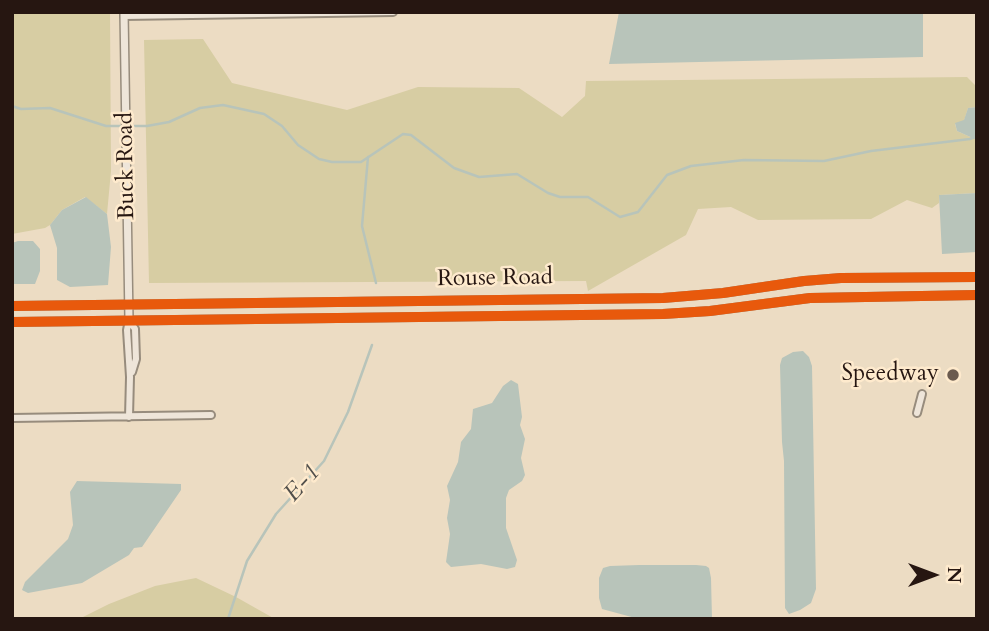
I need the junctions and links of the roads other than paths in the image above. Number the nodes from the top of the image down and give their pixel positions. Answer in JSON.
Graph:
{"nodes":[{"id":1,"x":393,"y":12,"type":"edge"},
{"id":2,"x":124,"y":14,"type":"edge"},
{"id":3,"x":977,"y":277,"type":"edge"},
{"id":4,"x":977,"y":295,"type":"edge"},
{"id":5,"x":663,"y":298,"type":"junction"},
{"id":6,"x":129,"y":304,"type":"junction"},
{"id":7,"x":12,"y":306,"type":"edge"},
{"id":8,"x":663,"y":314,"type":"junction"},
{"id":9,"x":129,"y":320,"type":"junction"},
{"id":10,"x":12,"y":322,"type":"edge"},
{"id":11,"x":922,"y":394,"type":"dead end"},
{"id":12,"x":917,"y":413,"type":"dead end"},
{"id":13,"x":212,"y":415,"type":"dead end"},
{"id":14,"x":129,"y":417,"type":"junction"},
{"id":15,"x":12,"y":418,"type":"edge"}],
"edges":[{"from":1,"to":2,"type":"street"},
{"from":2,"to":6,"type":"street","name":"Buck Road"},
{"from":3,"to":5,"type":"street","name":"Rouse Road"},
{"from":4,"to":8,"type":"street","name":"Rouse Road"},
{"from":5,"to":6,"type":"street","name":"Rouse Road"},
{"from":5,"to":8,"type":"street"},
{"from":6,"to":7,"type":"street","name":"Rouse Road"},
{"from":6,"to":9,"type":"street","name":"Buck Road"},
{"from":8,"to":9,"type":"street","name":"Rouse Road"},
{"from":9,"to":10,"type":"street","name":"Rouse Road"},
{"from":9,"to":14,"type":"street","name":"Buck Road"},
{"from":11,"to":12,"type":"street"},
{"from":13,"to":14,"type":"street"},
{"from":14,"to":15,"type":"street"}]}
